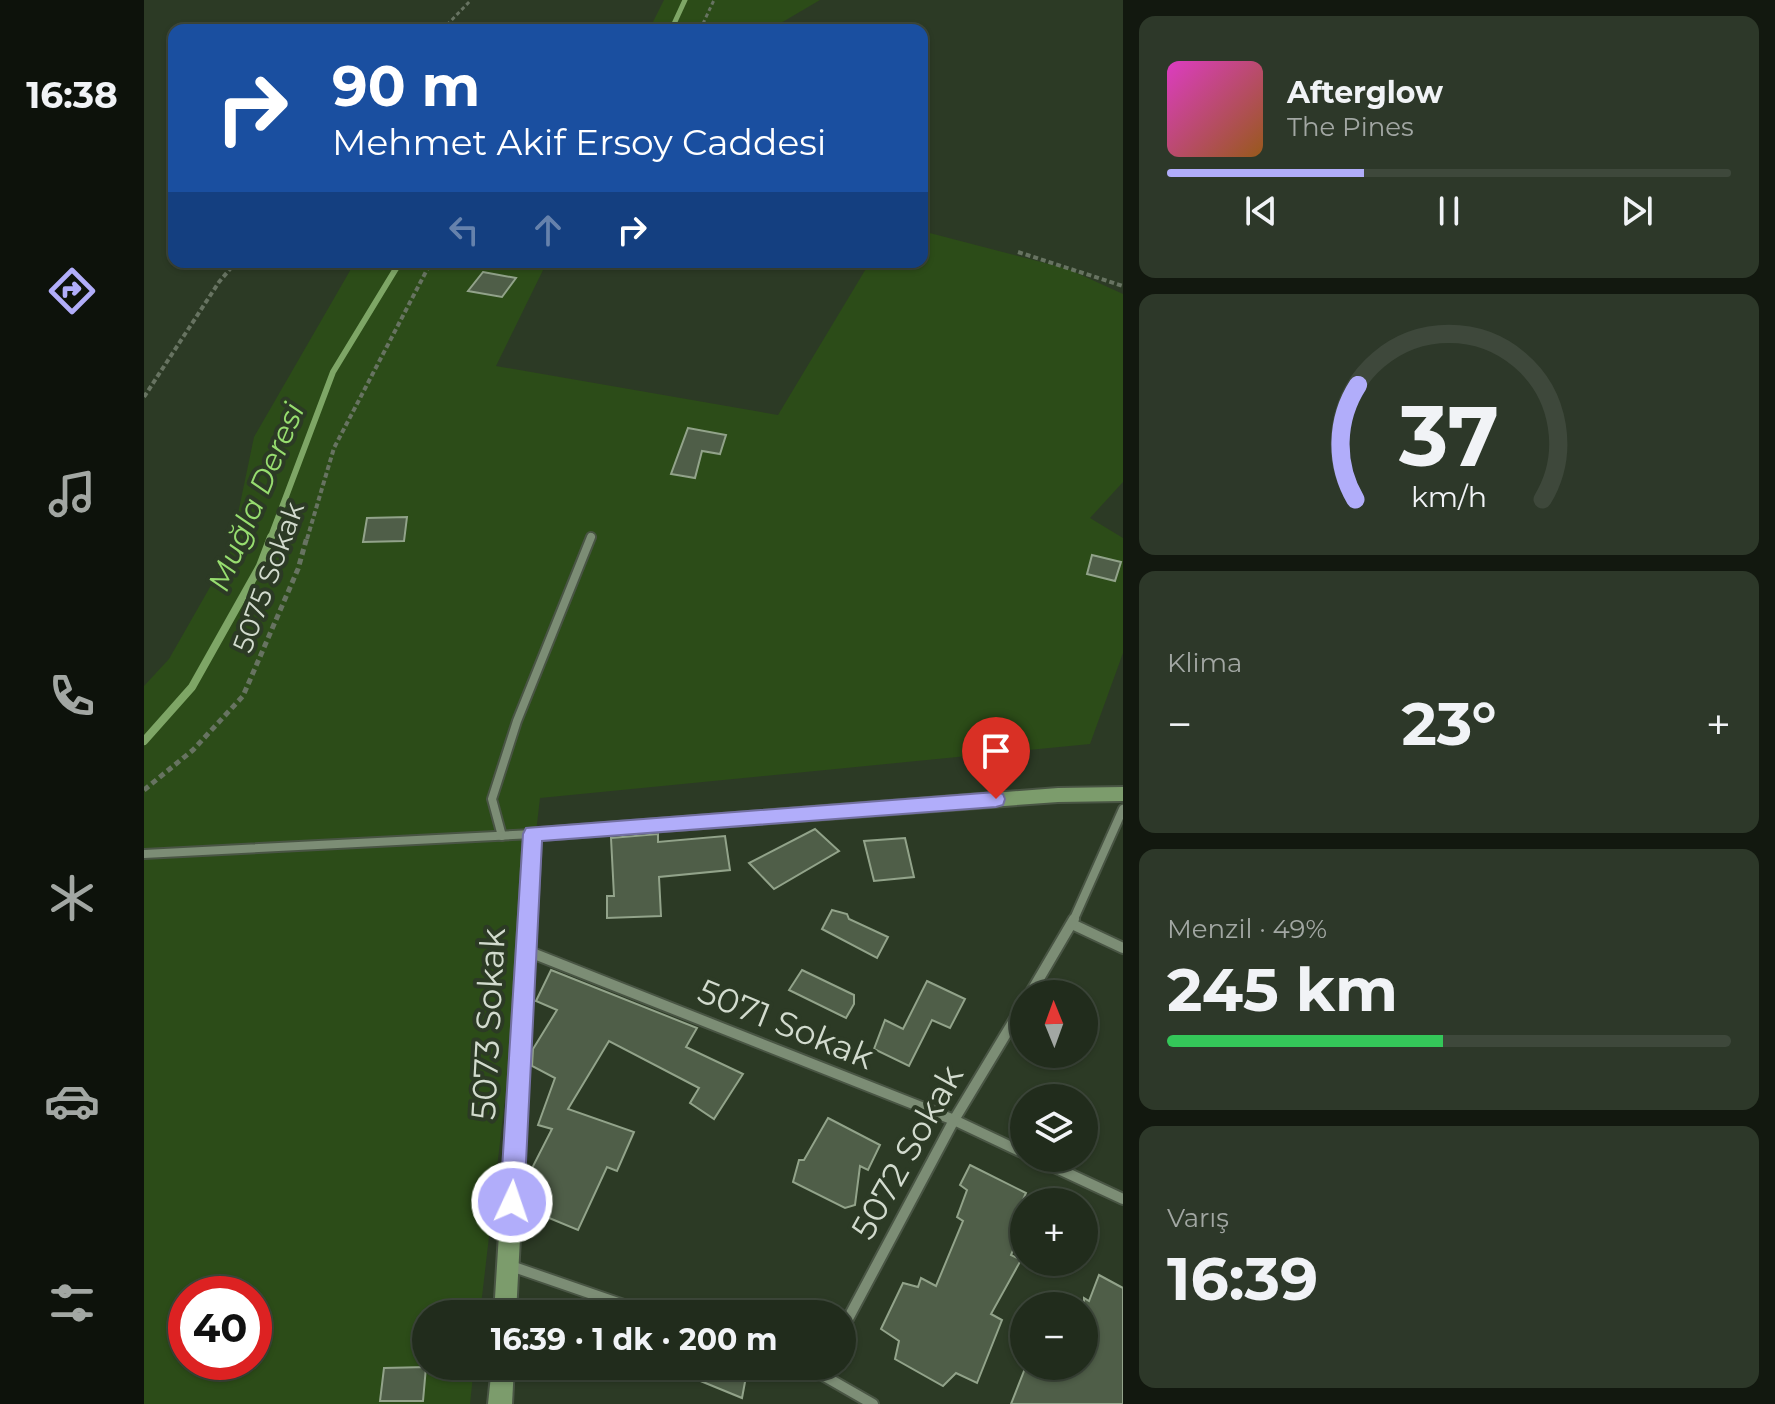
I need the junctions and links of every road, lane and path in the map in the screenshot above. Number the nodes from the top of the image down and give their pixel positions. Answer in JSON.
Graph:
{"nodes":[{"id":1,"x":471,"y":0,"type":"edge"},
{"id":2,"x":714,"y":0,"type":"edge"},
{"id":3,"x":448,"y":24,"type":"edge"},
{"id":4,"x":703,"y":24,"type":"edge"},
{"id":5,"x":1018,"y":252,"type":"dead end"},
{"id":6,"x":231,"y":268,"type":"edge"},
{"id":7,"x":428,"y":268,"type":"edge"},
{"id":8,"x":1123,"y":286,"type":"edge"},
{"id":9,"x":144,"y":397,"type":"edge"},
{"id":10,"x":591,"y":536,"type":"dead end"},
{"id":11,"x":144,"y":790,"type":"edge"},
{"id":12,"x":1123,"y":794,"type":"edge"},
{"id":13,"x":1123,"y":809,"type":"edge"},
{"id":14,"x":533,"y":834,"type":"junction"},
{"id":15,"x":502,"y":836,"type":"junction"},
{"id":16,"x":144,"y":854,"type":"edge"},
{"id":17,"x":1072,"y":924,"type":"junction"},
{"id":18,"x":1123,"y":948,"type":"edge"},
{"id":19,"x":526,"y":951,"type":"junction"},
{"id":20,"x":1038,"y":980,"type":"edge"},
{"id":21,"x":1010,"y":1027,"type":"edge"},
{"id":22,"x":954,"y":1120,"type":"junction"},
{"id":23,"x":1010,"y":1146,"type":"edge"},
{"id":24,"x":1065,"y":1172,"type":"edge"},
{"id":25,"x":1123,"y":1199,"type":"edge"},
{"id":26,"x":508,"y":1265,"type":"junction"},
{"id":27,"x":506,"y":1300,"type":"edge"},
{"id":28,"x":609,"y":1300,"type":"edge"},
{"id":29,"x":856,"y":1304,"type":"edge"},
{"id":30,"x":502,"y":1380,"type":"edge"},
{"id":31,"x":837,"y":1380,"type":"edge"},
{"id":32,"x":500,"y":1404,"type":"edge"},
{"id":33,"x":873,"y":1404,"type":"edge"}],
"edges":[{"from":1,"to":3,"type":"path"},
{"from":2,"to":4,"type":"path"},
{"from":5,"to":8,"type":"path"},
{"from":6,"to":9,"type":"path"},
{"from":7,"to":11,"type":"path","name":"5075 Sokak"},
{"from":10,"to":15,"type":"street"},
{"from":12,"to":14,"type":"street"},
{"from":13,"to":17,"type":"street"},
{"from":14,"to":15,"type":"street"},
{"from":14,"to":19,"type":"street","name":"5073 Sokak"},
{"from":15,"to":16,"type":"street"},
{"from":17,"to":18,"type":"street"},
{"from":17,"to":20,"type":"street"},
{"from":19,"to":22,"type":"street","name":"5071 Sokak"},
{"from":19,"to":26,"type":"street","name":"5073 Sokak"},
{"from":21,"to":22,"type":"street","name":"5072 Sokak"},
{"from":22,"to":23,"type":"street","name":"5071 Sokak"},
{"from":22,"to":29,"type":"street","name":"5072 Sokak"},
{"from":24,"to":25,"type":"street"},
{"from":26,"to":27,"type":"street","name":"5073 Sokak"},
{"from":26,"to":28,"type":"street"},
{"from":30,"to":32,"type":"street"},
{"from":31,"to":33,"type":"street"}]}
